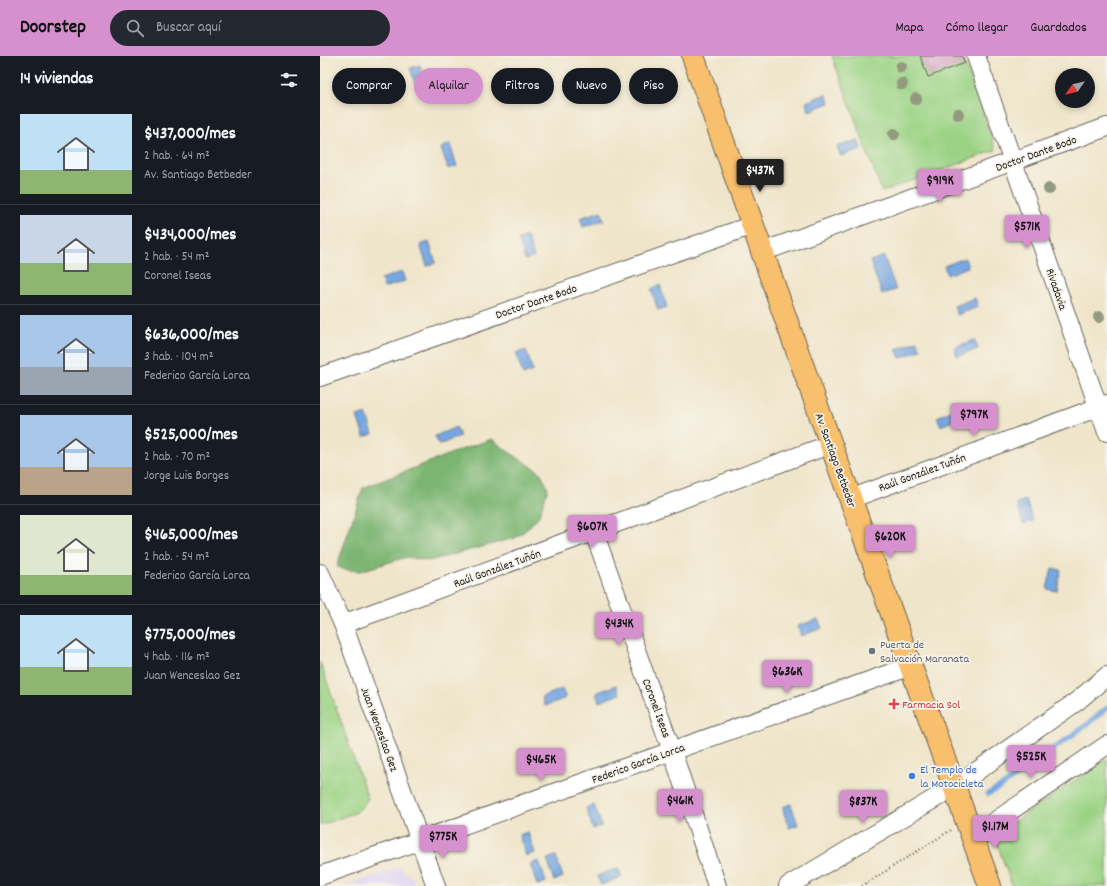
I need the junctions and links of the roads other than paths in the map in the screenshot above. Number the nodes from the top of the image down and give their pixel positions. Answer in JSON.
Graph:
{"nodes":[{"id":1,"x":693,"y":56,"type":"edge"},
{"id":2,"x":976,"y":56,"type":"edge"},
{"id":3,"x":1107,"y":127,"type":"edge"},
{"id":4,"x":1013,"y":161,"type":"junction"},
{"id":5,"x":753,"y":225,"type":"junction"},
{"id":6,"x":762,"y":252,"type":"junction"},
{"id":7,"x":320,"y":377,"type":"edge"},
{"id":8,"x":1103,"y":406,"type":"edge"},
{"id":9,"x":1107,"y":432,"type":"edge"},
{"id":10,"x":831,"y":444,"type":"junction"},
{"id":11,"x":850,"y":499,"type":"junction"},
{"id":12,"x":594,"y":532,"type":"junction"},
{"id":13,"x":320,"y":573,"type":"edge"},
{"id":14,"x":343,"y":624,"type":"junction"},
{"id":15,"x":911,"y":666,"type":"junction"},
{"id":16,"x":1107,"y":676,"type":"edge"},
{"id":17,"x":1107,"y":745,"type":"edge"},
{"id":18,"x":672,"y":751,"type":"junction"},
{"id":19,"x":954,"y":787,"type":"junction"},
{"id":20,"x":970,"y":831,"type":"junction"},
{"id":21,"x":421,"y":841,"type":"junction"},
{"id":22,"x":320,"y":876,"type":"edge"},
{"id":23,"x":436,"y":886,"type":"edge"},
{"id":24,"x":717,"y":886,"type":"edge"},
{"id":25,"x":788,"y":886,"type":"edge"},
{"id":26,"x":990,"y":886,"type":"edge"}],
"edges":[{"from":1,"to":5,"type":"main road","name":"Av. Santiago Betbeder"},
{"from":2,"to":4,"type":"street","name":"Rivadavia"},
{"from":3,"to":4,"type":"street","name":"Doctor Dante Bodo"},
{"from":4,"to":6,"type":"street","name":"Doctor Dante Bodo"},
{"from":4,"to":8,"type":"street","name":"Rivadavia"},
{"from":5,"to":6,"type":"main road","name":"Av. Santiago Betbeder"},
{"from":5,"to":7,"type":"street","name":"Doctor Dante Bodo"},
{"from":6,"to":10,"type":"main road","name":"Av. Santiago Betbeder"},
{"from":8,"to":9,"type":"street","name":"Rivadavia"},
{"from":8,"to":11,"type":"street","name":"Raúl González Tuñón"},
{"from":10,"to":11,"type":"main road","name":"Av. Santiago Betbeder"},
{"from":10,"to":12,"type":"street","name":"Raúl González Tuñón"},
{"from":11,"to":15,"type":"main road","name":"Av. Santiago Betbeder"},
{"from":12,"to":14,"type":"street","name":"Raúl González Tuñón"},
{"from":12,"to":18,"type":"street","name":"Coronel Iseas"},
{"from":13,"to":14,"type":"street","name":"Juan Wenceslao Gez"},
{"from":14,"to":21,"type":"street","name":"Juan Wenceslao Gez"},
{"from":15,"to":18,"type":"street","name":"Federico García Lorca"},
{"from":15,"to":19,"type":"main road","name":"Av. Santiago Betbeder"},
{"from":16,"to":19,"type":"street"},
{"from":17,"to":20,"type":"street"},
{"from":18,"to":21,"type":"street","name":"Federico García Lorca"},
{"from":18,"to":24,"type":"street","name":"Coronel Iseas"},
{"from":19,"to":20,"type":"main road","name":"Av. Santiago Betbeder"},
{"from":19,"to":25,"type":"street"},
{"from":20,"to":26,"type":"main road","name":"Av. Santiago Betbeder"},
{"from":21,"to":22,"type":"street","name":"Federico García Lorca"},
{"from":21,"to":23,"type":"street","name":"Juan Wenceslao Gez"}]}
